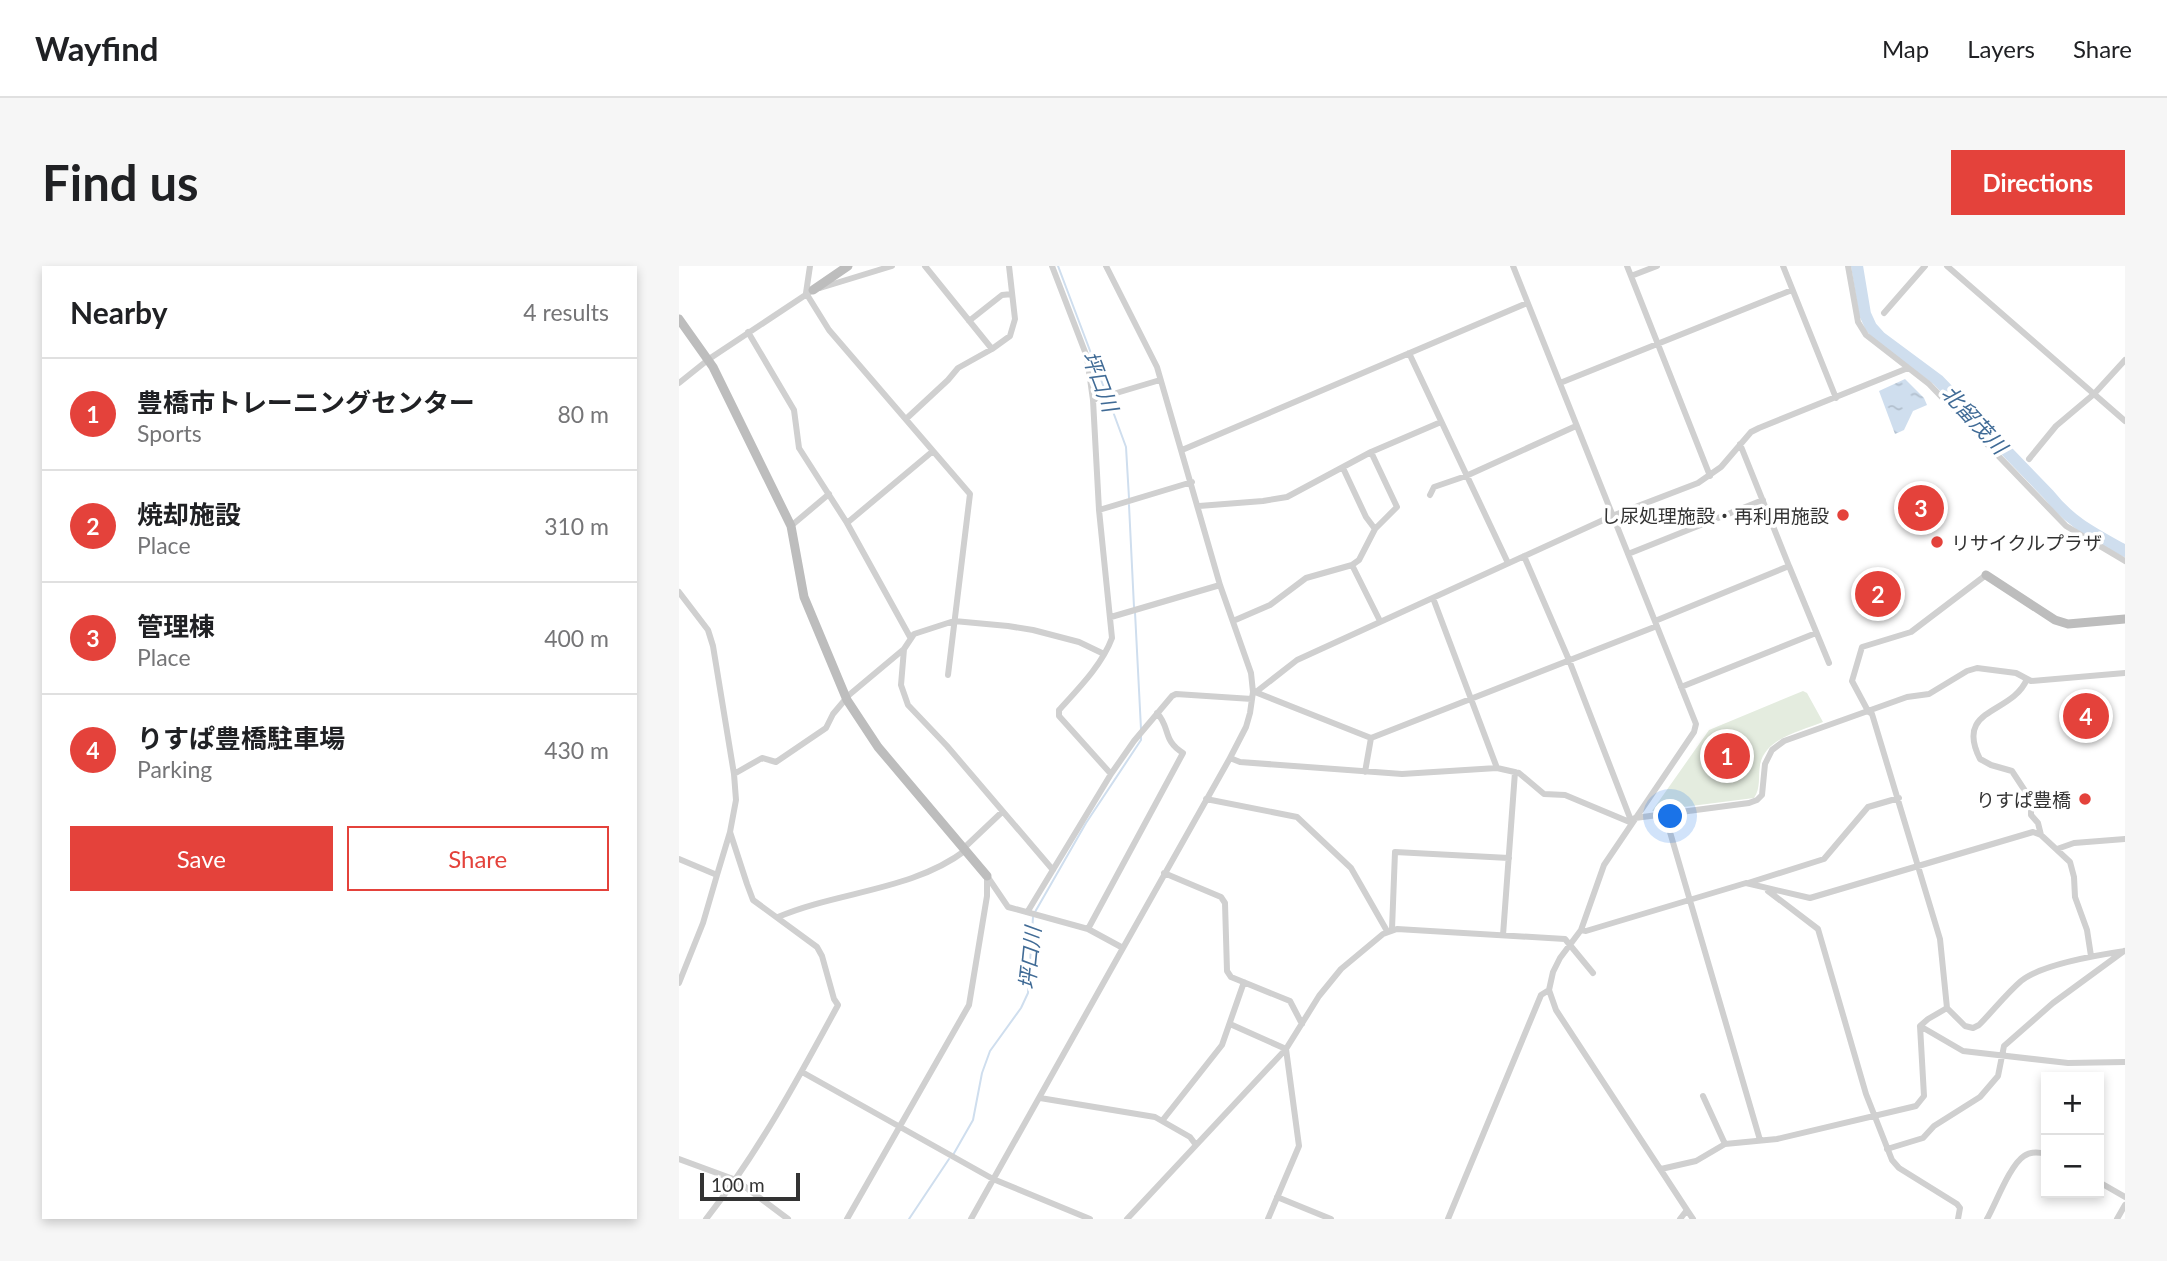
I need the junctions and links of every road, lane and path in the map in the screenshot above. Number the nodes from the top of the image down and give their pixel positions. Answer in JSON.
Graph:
{"nodes":[{"id":1,"x":810,"y":266,"type":"edge"},
{"id":2,"x":848,"y":266,"type":"edge"},
{"id":3,"x":892,"y":266,"type":"edge"},
{"id":4,"x":925,"y":266,"type":"edge"},
{"id":5,"x":1009,"y":266,"type":"edge"},
{"id":6,"x":1052,"y":266,"type":"edge"},
{"id":7,"x":1106,"y":266,"type":"edge"},
{"id":8,"x":1513,"y":266,"type":"edge"},
{"id":9,"x":1627,"y":266,"type":"edge"},
{"id":10,"x":1657,"y":266,"type":"edge"},
{"id":11,"x":1783,"y":266,"type":"edge"},
{"id":12,"x":1848,"y":266,"type":"edge"},
{"id":13,"x":1925,"y":266,"type":"edge"},
{"id":14,"x":1947,"y":266,"type":"edge"},
{"id":15,"x":1631,"y":276,"type":"junction"},
{"id":16,"x":1792,"y":290,"type":"junction"},
{"id":17,"x":810,"y":292,"type":"junction"},
{"id":18,"x":1012,"y":293,"type":"junction"},
{"id":19,"x":1527,"y":303,"type":"junction"},
{"id":20,"x":1884,"y":313,"type":"dead end"},
{"id":21,"x":679,"y":319,"type":"edge"},
{"id":22,"x":969,"y":321,"type":"junction"},
{"id":23,"x":748,"y":332,"type":"junction"},
{"id":24,"x":1657,"y":343,"type":"junction"},
{"id":25,"x":992,"y":349,"type":"junction"},
{"id":26,"x":1409,"y":353,"type":"junction"},
{"id":27,"x":709,"y":359,"type":"junction"},
{"id":28,"x":2125,"y":359,"type":"edge"},
{"id":29,"x":1908,"y":368,"type":"junction"},
{"id":30,"x":1160,"y":380,"type":"junction"},
{"id":31,"x":679,"y":383,"type":"edge"},
{"id":32,"x":1560,"y":383,"type":"junction"},
{"id":33,"x":2094,"y":394,"type":"junction"},
{"id":34,"x":1836,"y":398,"type":"junction"},
{"id":35,"x":1093,"y":400,"type":"junction"},
{"id":36,"x":906,"y":419,"type":"junction"},
{"id":37,"x":2125,"y":421,"type":"edge"},
{"id":38,"x":1441,"y":422,"type":"junction"},
{"id":39,"x":1576,"y":426,"type":"junction"},
{"id":40,"x":1740,"y":444,"type":"junction"},
{"id":41,"x":1182,"y":450,"type":"junction"},
{"id":42,"x":933,"y":451,"type":"junction"},
{"id":43,"x":1371,"y":452,"type":"junction"},
{"id":44,"x":2029,"y":459,"type":"dead end"},
{"id":45,"x":1343,"y":468,"type":"junction"},
{"id":46,"x":1710,"y":475,"type":"junction"},
{"id":47,"x":1466,"y":476,"type":"junction"},
{"id":48,"x":1192,"y":482,"type":"junction"},
{"id":49,"x":829,"y":494,"type":"junction"},
{"id":50,"x":1430,"y":495,"type":"dead end"},
{"id":51,"x":1762,"y":500,"type":"junction"},
{"id":52,"x":1199,"y":506,"type":"junction"},
{"id":53,"x":1099,"y":510,"type":"junction"},
{"id":54,"x":1612,"y":516,"type":"junction"},
{"id":55,"x":847,"y":523,"type":"junction"},
{"id":56,"x":791,"y":526,"type":"junction"},
{"id":57,"x":1375,"y":529,"type":"junction"},
{"id":58,"x":1628,"y":554,"type":"junction"},
{"id":59,"x":1524,"y":556,"type":"junction"},
{"id":60,"x":2125,"y":561,"type":"edge"},
{"id":61,"x":1508,"y":563,"type":"junction"},
{"id":62,"x":1352,"y":565,"type":"junction"},
{"id":63,"x":1789,"y":566,"type":"junction"},
{"id":64,"x":1986,"y":575,"type":"joint"},
{"id":65,"x":1220,"y":585,"type":"junction"},
{"id":66,"x":679,"y":592,"type":"edge"},
{"id":67,"x":1433,"y":598,"type":"junction"},
{"id":68,"x":1111,"y":617,"type":"junction"},
{"id":69,"x":2125,"y":620,"type":"edge"},
{"id":70,"x":954,"y":621,"type":"junction"},
{"id":71,"x":1233,"y":621,"type":"junction"},
{"id":72,"x":1380,"y":621,"type":"junction"},
{"id":73,"x":1656,"y":624,"type":"junction"},
{"id":74,"x":1816,"y":633,"type":"junction"},
{"id":75,"x":910,"y":637,"type":"junction"},
{"id":76,"x":904,"y":649,"type":"junction"},
{"id":77,"x":1104,"y":654,"type":"junction"},
{"id":78,"x":1569,"y":660,"type":"junction"},
{"id":79,"x":1829,"y":663,"type":"dead end"},
{"id":80,"x":2125,"y":673,"type":"edge"},
{"id":81,"x":948,"y":675,"type":"dead end"},
{"id":82,"x":2027,"y":679,"type":"junction"},
{"id":83,"x":1681,"y":687,"type":"junction"},
{"id":84,"x":1254,"y":694,"type":"junction"},
{"id":85,"x":1472,"y":699,"type":"junction"},
{"id":86,"x":847,"y":700,"type":"junction"},
{"id":87,"x":1868,"y":711,"type":"junction"},
{"id":88,"x":1157,"y":713,"type":"junction"},
{"id":89,"x":1371,"y":738,"type":"junction"},
{"id":90,"x":1230,"y":758,"type":"junction"},
{"id":91,"x":1497,"y":768,"type":"junction"},
{"id":92,"x":1365,"y":772,"type":"junction"},
{"id":93,"x":1515,"y":772,"type":"junction"},
{"id":94,"x":734,"y":774,"type":"junction"},
{"id":95,"x":1111,"y":774,"type":"junction"},
{"id":96,"x":1899,"y":798,"type":"junction"},
{"id":97,"x":1206,"y":799,"type":"junction"},
{"id":98,"x":1002,"y":812,"type":"junction"},
{"id":99,"x":1665,"y":815,"type":"junction"},
{"id":100,"x":1634,"y":821,"type":"junction"},
{"id":101,"x":730,"y":832,"type":"junction"},
{"id":102,"x":2041,"y":835,"type":"junction"},
{"id":103,"x":2125,"y":839,"type":"edge"},
{"id":104,"x":965,"y":849,"type":"junction"},
{"id":105,"x":2057,"y":849,"type":"junction"},
{"id":106,"x":1509,"y":858,"type":"junction"},
{"id":107,"x":679,"y":859,"type":"edge"},
{"id":108,"x":1918,"y":866,"type":"junction"},
{"id":109,"x":1053,"y":870,"type":"junction"},
{"id":110,"x":1164,"y":873,"type":"junction"},
{"id":111,"x":717,"y":875,"type":"junction"},
{"id":112,"x":987,"y":876,"type":"junction"},
{"id":113,"x":1746,"y":883,"type":"junction"},
{"id":114,"x":1766,"y":889,"type":"junction"},
{"id":115,"x":1691,"y":900,"type":"junction"},
{"id":116,"x":1029,"y":911,"type":"junction"},
{"id":117,"x":778,"y":917,"type":"junction"},
{"id":118,"x":1088,"y":929,"type":"junction"},
{"id":119,"x":1390,"y":930,"type":"junction"},
{"id":120,"x":1581,"y":930,"type":"junction"},
{"id":121,"x":1503,"y":935,"type":"junction"},
{"id":122,"x":1571,"y":944,"type":"junction"},
{"id":123,"x":1123,"y":948,"type":"junction"},
{"id":124,"x":2125,"y":951,"type":"edge"},
{"id":125,"x":2091,"y":956,"type":"junction"},
{"id":126,"x":1593,"y":974,"type":"dead end"},
{"id":127,"x":1244,"y":982,"type":"junction"},
{"id":128,"x":679,"y":983,"type":"edge"},
{"id":129,"x":1549,"y":990,"type":"junction"},
{"id":130,"x":1948,"y":1008,"type":"junction"},
{"id":131,"x":1230,"y":1024,"type":"junction"},
{"id":132,"x":1302,"y":1024,"type":"junction"},
{"id":133,"x":1920,"y":1026,"type":"junction"},
{"id":134,"x":1286,"y":1049,"type":"junction"},
{"id":135,"x":2001,"y":1056,"type":"junction"},
{"id":136,"x":2125,"y":1062,"type":"edge"},
{"id":137,"x":802,"y":1072,"type":"junction"},
{"id":138,"x":1703,"y":1096,"type":"dead end"},
{"id":139,"x":1040,"y":1098,"type":"junction"},
{"id":140,"x":1873,"y":1116,"type":"junction"},
{"id":141,"x":1162,"y":1121,"type":"junction"},
{"id":142,"x":899,"y":1125,"type":"junction"},
{"id":143,"x":1760,"y":1140,"type":"junction"},
{"id":144,"x":1725,"y":1144,"type":"junction"},
{"id":145,"x":1196,"y":1145,"type":"junction"},
{"id":146,"x":1887,"y":1149,"type":"junction"},
{"id":147,"x":2041,"y":1153,"type":"edge"},
{"id":148,"x":679,"y":1159,"type":"edge"},
{"id":149,"x":1661,"y":1169,"type":"junction"},
{"id":150,"x":993,"y":1179,"type":"junction"},
{"id":151,"x":736,"y":1180,"type":"junction"},
{"id":152,"x":2104,"y":1185,"type":"edge"},
{"id":153,"x":1277,"y":1197,"type":"junction"},
{"id":154,"x":2125,"y":1197,"type":"edge"},
{"id":155,"x":2125,"y":1205,"type":"edge"},
{"id":156,"x":1687,"y":1210,"type":"junction"},
{"id":157,"x":1327,"y":1218,"type":"edge"},
{"id":158,"x":706,"y":1219,"type":"edge"},
{"id":159,"x":788,"y":1219,"type":"edge"},
{"id":160,"x":847,"y":1219,"type":"edge"},
{"id":161,"x":971,"y":1219,"type":"edge"},
{"id":162,"x":1090,"y":1219,"type":"edge"},
{"id":163,"x":1128,"y":1219,"type":"edge"},
{"id":164,"x":1268,"y":1219,"type":"edge"},
{"id":165,"x":1448,"y":1219,"type":"edge"},
{"id":166,"x":1680,"y":1219,"type":"edge"},
{"id":167,"x":1693,"y":1219,"type":"edge"},
{"id":168,"x":1958,"y":1219,"type":"edge"},
{"id":169,"x":1987,"y":1219,"type":"edge"},
{"id":170,"x":2117,"y":1219,"type":"edge"}],
"edges":[{"from":1,"to":17,"type":"street"},
{"from":2,"to":17,"type":"street"},
{"from":3,"to":17,"type":"street"},
{"from":4,"to":22,"type":"street"},
{"from":5,"to":18,"type":"street"},
{"from":6,"to":35,"type":"street"},
{"from":7,"to":30,"type":"street"},
{"from":8,"to":19,"type":"street"},
{"from":9,"to":15,"type":"street"},
{"from":10,"to":15,"type":"street"},
{"from":11,"to":16,"type":"street"},
{"from":12,"to":29,"type":"street"},
{"from":13,"to":20,"type":"street"},
{"from":14,"to":33,"type":"street"},
{"from":15,"to":24,"type":"street"},
{"from":16,"to":24,"type":"street"},
{"from":16,"to":34,"type":"street"},
{"from":17,"to":23,"type":"street"},
{"from":17,"to":36,"type":"street"},
{"from":18,"to":22,"type":"street"},
{"from":18,"to":25,"type":"street"},
{"from":19,"to":26,"type":"street"},
{"from":19,"to":32,"type":"street"},
{"from":21,"to":27,"type":"street"},
{"from":22,"to":25,"type":"street"},
{"from":23,"to":27,"type":"street"},
{"from":23,"to":49,"type":"street"},
{"from":24,"to":32,"type":"street"},
{"from":24,"to":46,"type":"street"},
{"from":25,"to":36,"type":"street"},
{"from":26,"to":38,"type":"street"},
{"from":26,"to":41,"type":"street"},
{"from":27,"to":31,"type":"street"},
{"from":27,"to":56,"type":"street"},
{"from":28,"to":33,"type":"street"},
{"from":29,"to":34,"type":"street"},
{"from":29,"to":60,"type":"street"},
{"from":30,"to":35,"type":"street"},
{"from":30,"to":41,"type":"street"},
{"from":32,"to":39,"type":"street"},
{"from":33,"to":37,"type":"street"},
{"from":33,"to":44,"type":"street"},
{"from":34,"to":40,"type":"street"},
{"from":35,"to":53,"type":"street"},
{"from":36,"to":42,"type":"street"},
{"from":38,"to":43,"type":"street"},
{"from":38,"to":47,"type":"street"},
{"from":39,"to":47,"type":"street"},
{"from":39,"to":54,"type":"street"},
{"from":40,"to":46,"type":"street"},
{"from":40,"to":51,"type":"street"},
{"from":41,"to":48,"type":"street"},
{"from":42,"to":55,"type":"street"},
{"from":42,"to":70,"type":"street"},
{"from":43,"to":45,"type":"street"},
{"from":43,"to":57,"type":"street"},
{"from":45,"to":52,"type":"street"},
{"from":45,"to":57,"type":"street"},
{"from":46,"to":54,"type":"street"},
{"from":47,"to":50,"type":"street"},
{"from":47,"to":61,"type":"street"},
{"from":48,"to":52,"type":"street"},
{"from":48,"to":53,"type":"street"},
{"from":49,"to":55,"type":"street"},
{"from":49,"to":56,"type":"street"},
{"from":51,"to":58,"type":"street"},
{"from":51,"to":63,"type":"street"},
{"from":52,"to":65,"type":"street"},
{"from":53,"to":68,"type":"street"},
{"from":54,"to":58,"type":"street"},
{"from":54,"to":59,"type":"street"},
{"from":55,"to":75,"type":"street"},
{"from":56,"to":86,"type":"street"},
{"from":57,"to":62,"type":"street"},
{"from":58,"to":73,"type":"street"},
{"from":59,"to":61,"type":"street"},
{"from":59,"to":78,"type":"street"},
{"from":61,"to":67,"type":"street"},
{"from":62,"to":71,"type":"street"},
{"from":62,"to":72,"type":"street"},
{"from":63,"to":73,"type":"street"},
{"from":63,"to":74,"type":"street"},
{"from":64,"to":69,"type":"street"},
{"from":64,"to":87,"type":"street"},
{"from":65,"to":68,"type":"street"},
{"from":65,"to":71,"type":"street"},
{"from":66,"to":94,"type":"street"},
{"from":67,"to":72,"type":"street"},
{"from":67,"to":85,"type":"street"},
{"from":68,"to":77,"type":"street"},
{"from":70,"to":75,"type":"street"},
{"from":70,"to":77,"type":"street"},
{"from":70,"to":81,"type":"street"},
{"from":71,"to":84,"type":"street"},
{"from":72,"to":84,"type":"street"},
{"from":73,"to":78,"type":"street"},
{"from":73,"to":83,"type":"street"},
{"from":74,"to":79,"type":"street"},
{"from":74,"to":83,"type":"street"},
{"from":75,"to":76,"type":"street"},
{"from":76,"to":86,"type":"street"},
{"from":76,"to":98,"type":"street"},
{"from":77,"to":95,"type":"street"},
{"from":78,"to":85,"type":"street"},
{"from":78,"to":100,"type":"street"},
{"from":80,"to":82,"type":"street"},
{"from":82,"to":87,"type":"street"},
{"from":82,"to":102,"type":"street"},
{"from":83,"to":100,"type":"street"},
{"from":84,"to":88,"type":"street"},
{"from":84,"to":89,"type":"street"},
{"from":84,"to":90,"type":"street"},
{"from":85,"to":89,"type":"street"},
{"from":85,"to":91,"type":"street"},
{"from":86,"to":94,"type":"street"},
{"from":86,"to":104,"type":"street"},
{"from":87,"to":96,"type":"street"},
{"from":87,"to":99,"type":"street"},
{"from":88,"to":95,"type":"street"},
{"from":88,"to":118,"type":"street"},
{"from":89,"to":92,"type":"street"},
{"from":90,"to":92,"type":"street"},
{"from":90,"to":97,"type":"street"},
{"from":91,"to":92,"type":"street"},
{"from":91,"to":93,"type":"street"},
{"from":93,"to":100,"type":"street"},
{"from":93,"to":106,"type":"street"},
{"from":94,"to":101,"type":"street"},
{"from":95,"to":109,"type":"street"},
{"from":96,"to":108,"type":"street"},
{"from":96,"to":113,"type":"street"},
{"from":97,"to":110,"type":"street"},
{"from":97,"to":119,"type":"street"},
{"from":98,"to":104,"type":"street"},
{"from":98,"to":109,"type":"street"},
{"from":99,"to":100,"type":"street"},
{"from":99,"to":115,"type":"street"},
{"from":100,"to":120,"type":"street"},
{"from":101,"to":111,"type":"street"},
{"from":101,"to":117,"type":"street"},
{"from":102,"to":105,"type":"street"},
{"from":102,"to":108,"type":"street"},
{"from":103,"to":105,"type":"street"},
{"from":104,"to":112,"type":"street"},
{"from":104,"to":117,"type":"street"},
{"from":105,"to":125,"type":"street"},
{"from":106,"to":119,"type":"street"},
{"from":106,"to":121,"type":"street"},
{"from":107,"to":111,"type":"street"},
{"from":108,"to":114,"type":"street"},
{"from":108,"to":130,"type":"street"},
{"from":109,"to":116,"type":"street"},
{"from":110,"to":123,"type":"street"},
{"from":110,"to":127,"type":"street"},
{"from":111,"to":128,"type":"street"},
{"from":112,"to":116,"type":"street"},
{"from":112,"to":142,"type":"street"},
{"from":113,"to":114,"type":"street"},
{"from":113,"to":115,"type":"street"},
{"from":114,"to":140,"type":"street"},
{"from":115,"to":120,"type":"street"},
{"from":115,"to":143,"type":"street"},
{"from":116,"to":118,"type":"street"},
{"from":117,"to":137,"type":"street"},
{"from":118,"to":123,"type":"street"},
{"from":119,"to":121,"type":"street"},
{"from":119,"to":132,"type":"street"},
{"from":120,"to":122,"type":"street"},
{"from":121,"to":122,"type":"street"},
{"from":122,"to":126,"type":"street"},
{"from":122,"to":129,"type":"street"},
{"from":123,"to":139,"type":"street"},
{"from":124,"to":125,"type":"street"},
{"from":124,"to":135,"type":"street"},
{"from":125,"to":130,"type":"street"},
{"from":127,"to":131,"type":"street"},
{"from":127,"to":132,"type":"street"},
{"from":129,"to":149,"type":"street"},
{"from":129,"to":165,"type":"street"},
{"from":130,"to":133,"type":"street"},
{"from":131,"to":134,"type":"street"},
{"from":131,"to":141,"type":"street"},
{"from":132,"to":134,"type":"street"},
{"from":133,"to":135,"type":"street"},
{"from":133,"to":140,"type":"street"},
{"from":134,"to":145,"type":"street"},
{"from":134,"to":153,"type":"street"},
{"from":135,"to":136,"type":"street"},
{"from":135,"to":146,"type":"street"},
{"from":137,"to":142,"type":"street"},
{"from":137,"to":151,"type":"street"},
{"from":138,"to":144,"type":"street"},
{"from":139,"to":141,"type":"street"},
{"from":139,"to":150,"type":"street"},
{"from":140,"to":143,"type":"street"},
{"from":140,"to":146,"type":"street"},
{"from":141,"to":145,"type":"street"},
{"from":142,"to":150,"type":"street"},
{"from":142,"to":160,"type":"street"},
{"from":143,"to":144,"type":"street"},
{"from":144,"to":149,"type":"street"},
{"from":145,"to":163,"type":"street"},
{"from":146,"to":168,"type":"street"},
{"from":147,"to":169,"type":"street"},
{"from":148,"to":151,"type":"street"},
{"from":149,"to":156,"type":"street"},
{"from":150,"to":161,"type":"street"},
{"from":150,"to":162,"type":"street"},
{"from":151,"to":158,"type":"street"},
{"from":151,"to":159,"type":"street"},
{"from":152,"to":154,"type":"street"},
{"from":153,"to":157,"type":"street"},
{"from":153,"to":164,"type":"street"},
{"from":155,"to":170,"type":"street"},
{"from":156,"to":166,"type":"street"},
{"from":156,"to":167,"type":"street"}]}
